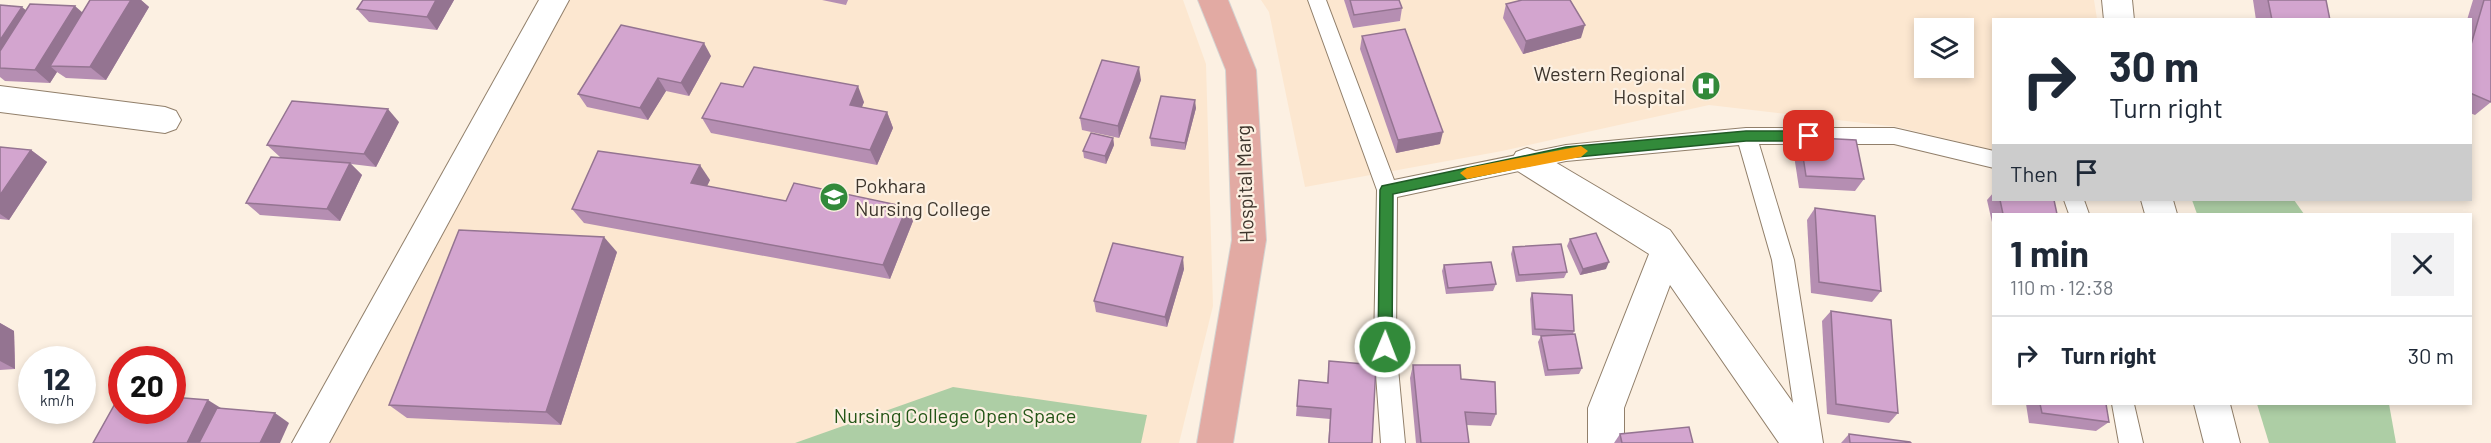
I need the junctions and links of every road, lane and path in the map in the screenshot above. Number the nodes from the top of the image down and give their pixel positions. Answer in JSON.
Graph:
{"nodes":[{"id":1,"x":554,"y":0,"type":"edge"},
{"id":2,"x":1214,"y":0,"type":"edge"},
{"id":3,"x":1317,"y":0,"type":"edge"},
{"id":4,"x":2117,"y":0,"type":"edge"},
{"id":5,"x":2119,"y":18,"type":"edge"},
{"id":6,"x":0,"y":99,"type":"edge"},
{"id":7,"x":165,"y":120,"type":"dead end"},
{"id":8,"x":1746,"y":136,"type":"junction"},
{"id":9,"x":1992,"y":160,"type":"edge"},
{"id":10,"x":1527,"y":161,"type":"junction"},
{"id":11,"x":1387,"y":190,"type":"junction"},
{"id":12,"x":1666,"y":252,"type":"junction"},
{"id":13,"x":2123,"y":405,"type":"edge"},
{"id":14,"x":2212,"y":405,"type":"edge"},
{"id":15,"x":310,"y":443,"type":"edge"},
{"id":16,"x":1215,"y":443,"type":"edge"},
{"id":17,"x":1393,"y":443,"type":"edge"},
{"id":18,"x":1606,"y":443,"type":"edge"},
{"id":19,"x":1800,"y":443,"type":"edge"},
{"id":20,"x":1811,"y":443,"type":"edge"},
{"id":21,"x":2131,"y":443,"type":"edge"},
{"id":22,"x":2222,"y":443,"type":"edge"}],
"edges":[{"from":1,"to":15,"type":"street"},
{"from":2,"to":16,"type":"main road","name":"Hospital Marg"},
{"from":3,"to":11,"type":"lane"},
{"from":4,"to":5,"type":"street"},
{"from":6,"to":7,"type":"street"},
{"from":8,"to":9,"type":"lane"},
{"from":8,"to":10,"type":"lane"},
{"from":8,"to":20,"type":"lane"},
{"from":10,"to":11,"type":"lane"},
{"from":10,"to":12,"type":"street"},
{"from":11,"to":17,"type":"lane"},
{"from":12,"to":18,"type":"street"},
{"from":12,"to":19,"type":"street"},
{"from":13,"to":21,"type":"lane"},
{"from":14,"to":22,"type":"street"}]}
